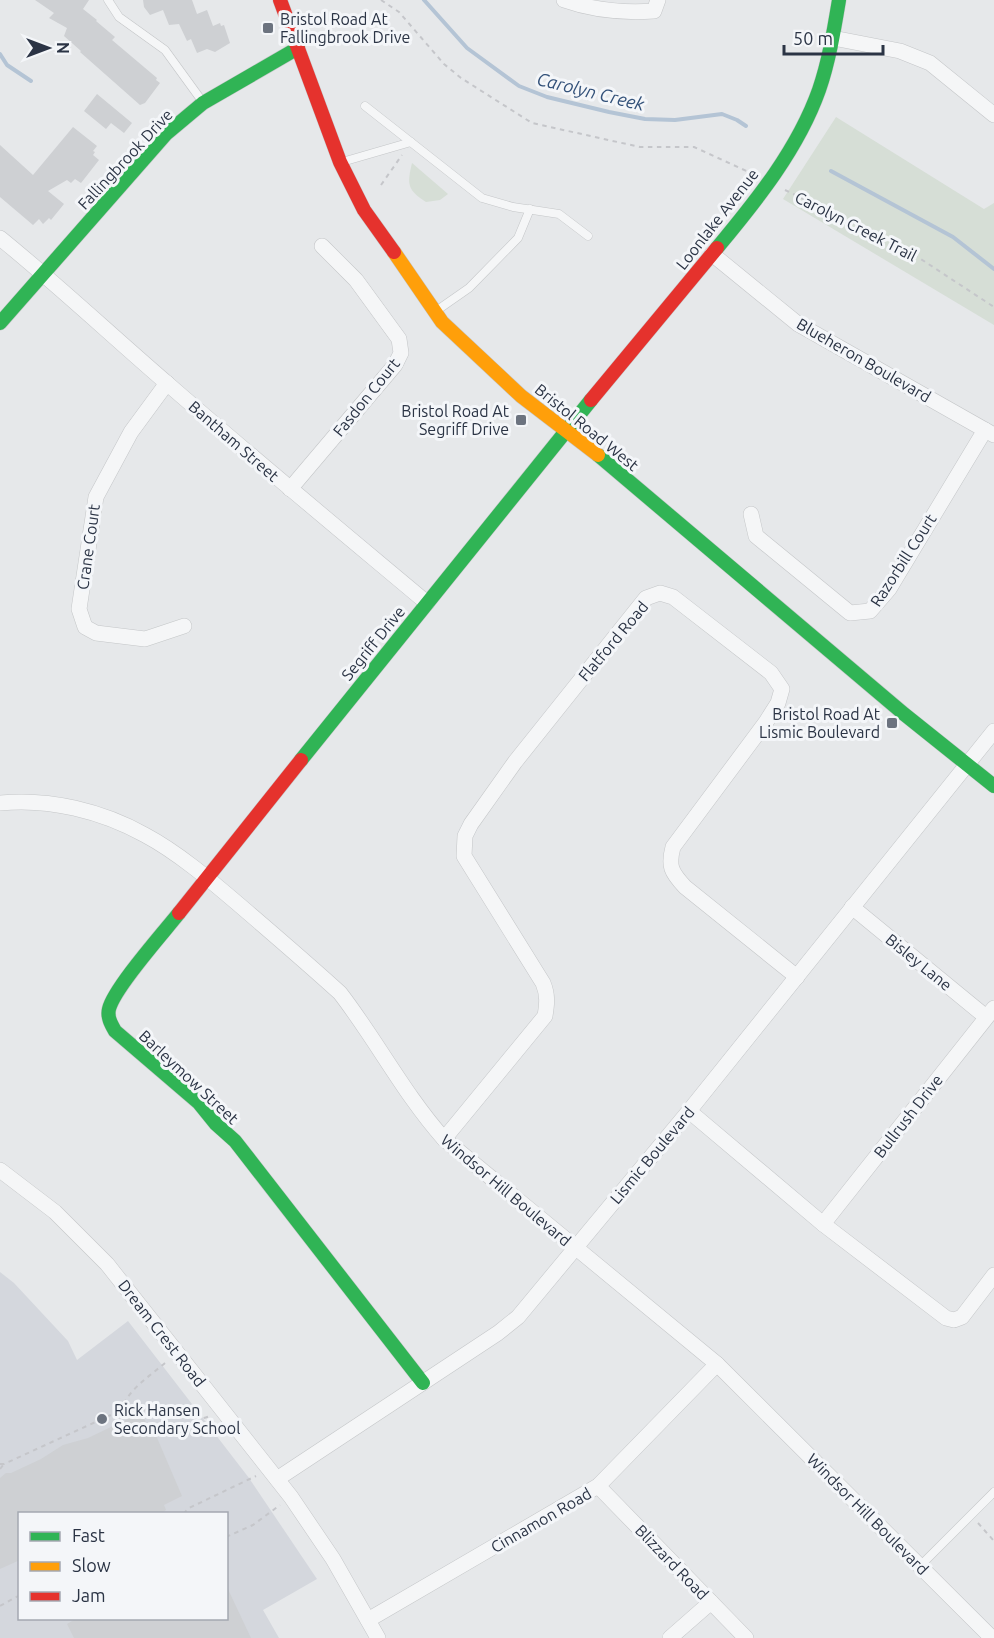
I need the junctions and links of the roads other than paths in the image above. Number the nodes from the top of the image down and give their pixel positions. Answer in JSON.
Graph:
{"nodes":[{"id":1,"x":108,"y":0,"type":"edge"},
{"id":2,"x":280,"y":0,"type":"edge"},
{"id":3,"x":564,"y":0,"type":"edge"},
{"id":4,"x":658,"y":0,"type":"edge"},
{"id":5,"x":839,"y":0,"type":"edge"},
{"id":6,"x":833,"y":38,"type":"junction"},
{"id":7,"x":298,"y":48,"type":"junction"},
{"id":8,"x":202,"y":102,"type":"junction"},
{"id":9,"x":365,"y":106,"type":"dead end"},
{"id":10,"x":994,"y":115,"type":"edge"},
{"id":11,"x":411,"y":142,"type":"junction"},
{"id":12,"x":340,"y":162,"type":"junction"},
{"id":13,"x":530,"y":209,"type":"junction"},
{"id":14,"x":588,"y":236,"type":"dead end"},
{"id":15,"x":0,"y":238,"type":"edge"},
{"id":16,"x":322,"y":246,"type":"dead end"},
{"id":17,"x":712,"y":254,"type":"junction"},
{"id":18,"x":44,"y":274,"type":"junction"},
{"id":19,"x":435,"y":312,"type":"junction"},
{"id":20,"x":0,"y":323,"type":"edge"},
{"id":21,"x":167,"y":383,"type":"junction"},
{"id":22,"x":567,"y":430,"type":"junction"},
{"id":23,"x":989,"y":432,"type":"edge"},
{"id":24,"x":290,"y":489,"type":"junction"},
{"id":25,"x":751,"y":514,"type":"dead end"},
{"id":26,"x":427,"y":603,"type":"junction"},
{"id":27,"x":184,"y":626,"type":"dead end"},
{"id":28,"x":994,"y":731,"type":"edge"},
{"id":29,"x":967,"y":764,"type":"junction"},
{"id":30,"x":994,"y":786,"type":"edge"},
{"id":31,"x":0,"y":803,"type":"edge"},
{"id":32,"x":206,"y":877,"type":"junction"},
{"id":33,"x":852,"y":907,"type":"junction"},
{"id":34,"x":798,"y":977,"type":"junction"},
{"id":35,"x":990,"y":1013,"type":"edge"},
{"id":36,"x":689,"y":1111,"type":"junction"},
{"id":37,"x":444,"y":1139,"type":"junction"},
{"id":38,"x":0,"y":1170,"type":"edge"},
{"id":39,"x":823,"y":1224,"type":"junction"},
{"id":40,"x":574,"y":1247,"type":"junction"},
{"id":41,"x":994,"y":1275,"type":"edge"},
{"id":42,"x":717,"y":1364,"type":"junction"},
{"id":43,"x":423,"y":1383,"type":"junction"},
{"id":44,"x":273,"y":1473,"type":"junction"},
{"id":45,"x":598,"y":1486,"type":"junction"},
{"id":46,"x":994,"y":1492,"type":"edge"},
{"id":47,"x":920,"y":1566,"type":"junction"},
{"id":48,"x":711,"y":1602,"type":"junction"},
{"id":49,"x":368,"y":1620,"type":"junction"},
{"id":50,"x":378,"y":1638,"type":"edge"},
{"id":51,"x":670,"y":1638,"type":"edge"},
{"id":52,"x":746,"y":1638,"type":"edge"},
{"id":53,"x":992,"y":1638,"type":"edge"}],
"edges":[{"from":1,"to":8,"type":"lane"},
{"from":2,"to":7,"type":"street","name":"Bristol Road West"},
{"from":3,"to":4,"type":"street"},
{"from":5,"to":6,"type":"street","name":"Loonlake Avenue"},
{"from":6,"to":10,"type":"street"},
{"from":6,"to":17,"type":"street","name":"Loonlake Avenue"},
{"from":7,"to":8,"type":"street","name":"Fallingbrook Drive"},
{"from":7,"to":12,"type":"street","name":"Bristol Road West"},
{"from":8,"to":18,"type":"street","name":"Fallingbrook Drive"},
{"from":9,"to":11,"type":"lane"},
{"from":11,"to":12,"type":"lane"},
{"from":11,"to":13,"type":"lane"},
{"from":12,"to":19,"type":"street","name":"Bristol Road West"},
{"from":13,"to":14,"type":"lane"},
{"from":13,"to":19,"type":"lane"},
{"from":15,"to":18,"type":"street","name":"Bantham Street"},
{"from":16,"to":24,"type":"street","name":"Fasdon Court"},
{"from":17,"to":22,"type":"street","name":"Loonlake Avenue"},
{"from":17,"to":23,"type":"street","name":"Blueheron Boulevard"},
{"from":18,"to":20,"type":"street","name":"Fallingbrook Drive"},
{"from":18,"to":21,"type":"street","name":"Bantham Street"},
{"from":19,"to":22,"type":"street","name":"Bristol Road West"},
{"from":21,"to":24,"type":"street","name":"Bantham Street"},
{"from":21,"to":27,"type":"street","name":"Crane Court"},
{"from":22,"to":26,"type":"street","name":"Segriff Drive"},
{"from":22,"to":29,"type":"street","name":"Bristol Road West"},
{"from":23,"to":25,"type":"street","name":"Razorbill Court"},
{"from":24,"to":26,"type":"street","name":"Bantham Street"},
{"from":26,"to":32,"type":"street","name":"Segriff Drive"},
{"from":28,"to":29,"type":"street","name":"Lismic Boulevard"},
{"from":29,"to":30,"type":"street","name":"Bristol Road West"},
{"from":29,"to":33,"type":"street","name":"Lismic Boulevard"},
{"from":31,"to":32,"type":"street","name":"Windsor Hill Boulevard"},
{"from":32,"to":37,"type":"street","name":"Windsor Hill Boulevard"},
{"from":32,"to":43,"type":"street","name":"Barleymow Street"},
{"from":33,"to":34,"type":"street","name":"Lismic Boulevard"},
{"from":33,"to":35,"type":"street","name":"Bisley Lane"},
{"from":34,"to":36,"type":"street","name":"Lismic Boulevard"},
{"from":34,"to":37,"type":"street","name":"Flatford Road"},
{"from":35,"to":39,"type":"street","name":"Bullrush Drive"},
{"from":36,"to":39,"type":"street"},
{"from":36,"to":40,"type":"street","name":"Lismic Boulevard"},
{"from":37,"to":40,"type":"street","name":"Windsor Hill Boulevard"},
{"from":38,"to":44,"type":"street","name":"Dream Crest Road"},
{"from":39,"to":41,"type":"street"},
{"from":40,"to":42,"type":"street","name":"Windsor Hill Boulevard"},
{"from":40,"to":43,"type":"street","name":"Lismic Boulevard"},
{"from":42,"to":45,"type":"street","name":"Cinnamon Road"},
{"from":42,"to":47,"type":"street","name":"Windsor Hill Boulevard"},
{"from":43,"to":44,"type":"street","name":"Lismic Boulevard"},
{"from":44,"to":49,"type":"street","name":"Dream Crest Road"},
{"from":45,"to":48,"type":"street","name":"Blizzard Road"},
{"from":45,"to":49,"type":"street","name":"Cinnamon Road"},
{"from":46,"to":47,"type":"lane"},
{"from":47,"to":53,"type":"street","name":"Windsor Hill Boulevard"},
{"from":48,"to":51,"type":"street"},
{"from":48,"to":52,"type":"street","name":"Blizzard Road"},
{"from":49,"to":50,"type":"street","name":"Dream Crest Road"}]}
